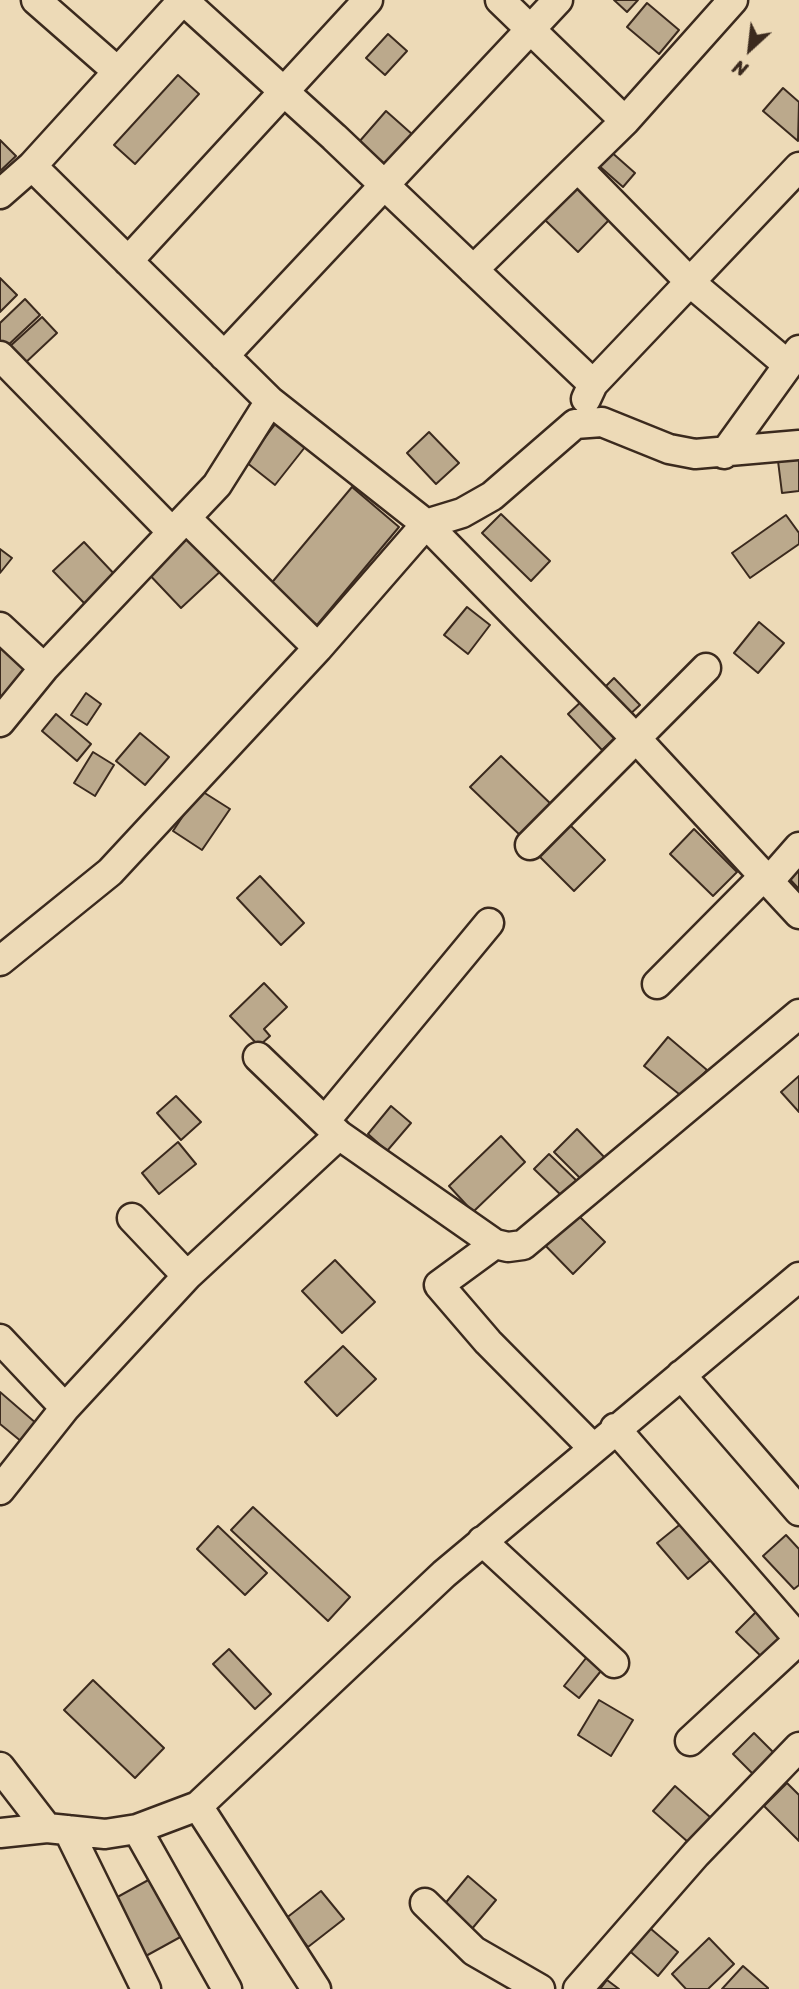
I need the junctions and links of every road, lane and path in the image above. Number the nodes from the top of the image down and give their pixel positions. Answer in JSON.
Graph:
{"nodes":[{"id":1,"x":36,"y":0,"type":"edge"},
{"id":2,"x":183,"y":0,"type":"edge"},
{"id":3,"x":368,"y":0,"type":"edge"},
{"id":4,"x":500,"y":0,"type":"edge"},
{"id":5,"x":558,"y":0,"type":"edge"},
{"id":6,"x":733,"y":0,"type":"edge"},
{"id":7,"x":530,"y":31,"type":"junction"},
{"id":8,"x":117,"y":71,"type":"junction"},
{"id":9,"x":285,"y":92,"type":"junction"},
{"id":10,"x":625,"y":121,"type":"junction"},
{"id":11,"x":33,"y":166,"type":"junction"},
{"id":12,"x":799,"y":167,"type":"edge"},
{"id":13,"x":578,"y":168,"type":"junction"},
{"id":14,"x":386,"y":187,"type":"junction"},
{"id":15,"x":0,"y":194,"type":"edge"},
{"id":16,"x":789,"y":197,"type":"edge"},
{"id":17,"x":128,"y":261,"type":"junction"},
{"id":18,"x":473,"y":270,"type":"junction"},
{"id":19,"x":691,"y":283,"type":"junction"},
{"id":20,"x":0,"y":356,"type":"edge"},
{"id":21,"x":224,"y":356,"type":"junction"},
{"id":22,"x":794,"y":358,"type":"edge"},
{"id":23,"x":593,"y":384,"type":"junction"},
{"id":24,"x":270,"y":401,"type":"junction"},
{"id":25,"x":575,"y":424,"type":"junction"},
{"id":26,"x":799,"y":444,"type":"edge"},
{"id":27,"x":724,"y":454,"type":"junction"},
{"id":28,"x":426,"y":524,"type":"junction"},
{"id":29,"x":179,"y":525,"type":"junction"},
{"id":30,"x":0,"y":627,"type":"edge"},
{"id":31,"x":318,"y":648,"type":"junction"},
{"id":32,"x":44,"y":668,"type":"junction"},
{"id":33,"x":706,"y":668,"type":"dead end"},
{"id":34,"x":0,"y":722,"type":"edge"},
{"id":35,"x":635,"y":738,"type":"junction"},
{"id":36,"x":530,"y":845,"type":"dead end"},
{"id":37,"x":799,"y":847,"type":"edge"},
{"id":38,"x":768,"y":878,"type":"junction"},
{"id":39,"x":799,"y":914,"type":"edge"},
{"id":40,"x":489,"y":923,"type":"dead end"},
{"id":41,"x":0,"y":961,"type":"edge"},
{"id":42,"x":657,"y":984,"type":"dead end"},
{"id":43,"x":799,"y":1014,"type":"edge"},
{"id":44,"x":258,"y":1057,"type":"dead end"},
{"id":45,"x":332,"y":1128,"type":"junction"},
{"id":46,"x":132,"y":1218,"type":"dead end"},
{"id":47,"x":495,"y":1244,"type":"junction"},
{"id":48,"x":187,"y":1276,"type":"junction"},
{"id":49,"x":799,"y":1277,"type":"edge"},
{"id":50,"x":0,"y":1339,"type":"edge"},
{"id":51,"x":681,"y":1376,"type":"junction"},
{"id":52,"x":65,"y":1408,"type":"junction"},
{"id":53,"x":615,"y":1428,"type":"junction"},
{"id":54,"x":592,"y":1447,"type":"junction"},
{"id":55,"x":0,"y":1490,"type":"edge"},
{"id":56,"x":799,"y":1511,"type":"edge"},
{"id":57,"x":482,"y":1541,"type":"junction"},
{"id":58,"x":799,"y":1639,"type":"edge"},
{"id":59,"x":614,"y":1663,"type":"dead end"},
{"id":60,"x":691,"y":1741,"type":"dead end"},
{"id":61,"x":799,"y":1747,"type":"edge"},
{"id":62,"x":0,"y":1766,"type":"edge"},
{"id":63,"x":198,"y":1806,"type":"junction"},
{"id":64,"x":57,"y":1829,"type":"junction"},
{"id":65,"x":137,"y":1829,"type":"junction"},
{"id":66,"x":6,"y":1833,"type":"edge"},
{"id":67,"x":425,"y":1903,"type":"dead end"},
{"id":68,"x":146,"y":1989,"type":"edge"},
{"id":69,"x":227,"y":1989,"type":"edge"},
{"id":70,"x":316,"y":1989,"type":"edge"},
{"id":71,"x":540,"y":1989,"type":"edge"},
{"id":72,"x":578,"y":1989,"type":"edge"}],
"edges":[{"from":1,"to":8,"type":"street"},
{"from":2,"to":8,"type":"street"},
{"from":2,"to":9,"type":"street"},
{"from":3,"to":9,"type":"street"},
{"from":4,"to":7,"type":"street"},
{"from":5,"to":7,"type":"street"},
{"from":6,"to":10,"type":"street"},
{"from":7,"to":10,"type":"street"},
{"from":7,"to":14,"type":"street"},
{"from":8,"to":11,"type":"street"},
{"from":9,"to":14,"type":"street"},
{"from":9,"to":17,"type":"street"},
{"from":10,"to":13,"type":"street"},
{"from":11,"to":15,"type":"street"},
{"from":11,"to":17,"type":"street"},
{"from":12,"to":16,"type":"street"},
{"from":13,"to":18,"type":"street"},
{"from":13,"to":19,"type":"street"},
{"from":14,"to":18,"type":"street"},
{"from":14,"to":21,"type":"street"},
{"from":16,"to":19,"type":"street"},
{"from":17,"to":21,"type":"street"},
{"from":18,"to":23,"type":"street"},
{"from":19,"to":22,"type":"street"},
{"from":19,"to":23,"type":"street"},
{"from":20,"to":29,"type":"street"},
{"from":21,"to":24,"type":"street"},
{"from":22,"to":27,"type":"street"},
{"from":23,"to":25,"type":"street"},
{"from":24,"to":28,"type":"street"},
{"from":24,"to":29,"type":"street"},
{"from":25,"to":27,"type":"street"},
{"from":25,"to":28,"type":"street"},
{"from":26,"to":27,"type":"street"},
{"from":28,"to":31,"type":"street"},
{"from":28,"to":35,"type":"street"},
{"from":29,"to":31,"type":"street"},
{"from":29,"to":32,"type":"street"},
{"from":30,"to":32,"type":"street"},
{"from":31,"to":41,"type":"street"},
{"from":32,"to":34,"type":"street"},
{"from":33,"to":35,"type":"street"},
{"from":35,"to":36,"type":"street"},
{"from":35,"to":38,"type":"street"},
{"from":37,"to":38,"type":"street"},
{"from":38,"to":39,"type":"street"},
{"from":38,"to":42,"type":"street"},
{"from":40,"to":45,"type":"street"},
{"from":43,"to":47,"type":"street"},
{"from":44,"to":45,"type":"street"},
{"from":45,"to":47,"type":"street"},
{"from":45,"to":48,"type":"street"},
{"from":46,"to":48,"type":"street"},
{"from":47,"to":54,"type":"street"},
{"from":48,"to":52,"type":"street"},
{"from":49,"to":51,"type":"street"},
{"from":50,"to":52,"type":"street"},
{"from":51,"to":53,"type":"street"},
{"from":51,"to":56,"type":"street"},
{"from":52,"to":55,"type":"street"},
{"from":53,"to":54,"type":"street"},
{"from":53,"to":58,"type":"street"},
{"from":54,"to":57,"type":"street"},
{"from":57,"to":59,"type":"street"},
{"from":57,"to":63,"type":"street"},
{"from":58,"to":60,"type":"street"},
{"from":61,"to":72,"type":"street"},
{"from":62,"to":64,"type":"street"},
{"from":63,"to":65,"type":"street"},
{"from":63,"to":70,"type":"street"},
{"from":64,"to":65,"type":"street"},
{"from":64,"to":66,"type":"street"},
{"from":64,"to":68,"type":"street"},
{"from":65,"to":69,"type":"street"},
{"from":67,"to":71,"type":"street"}]}
